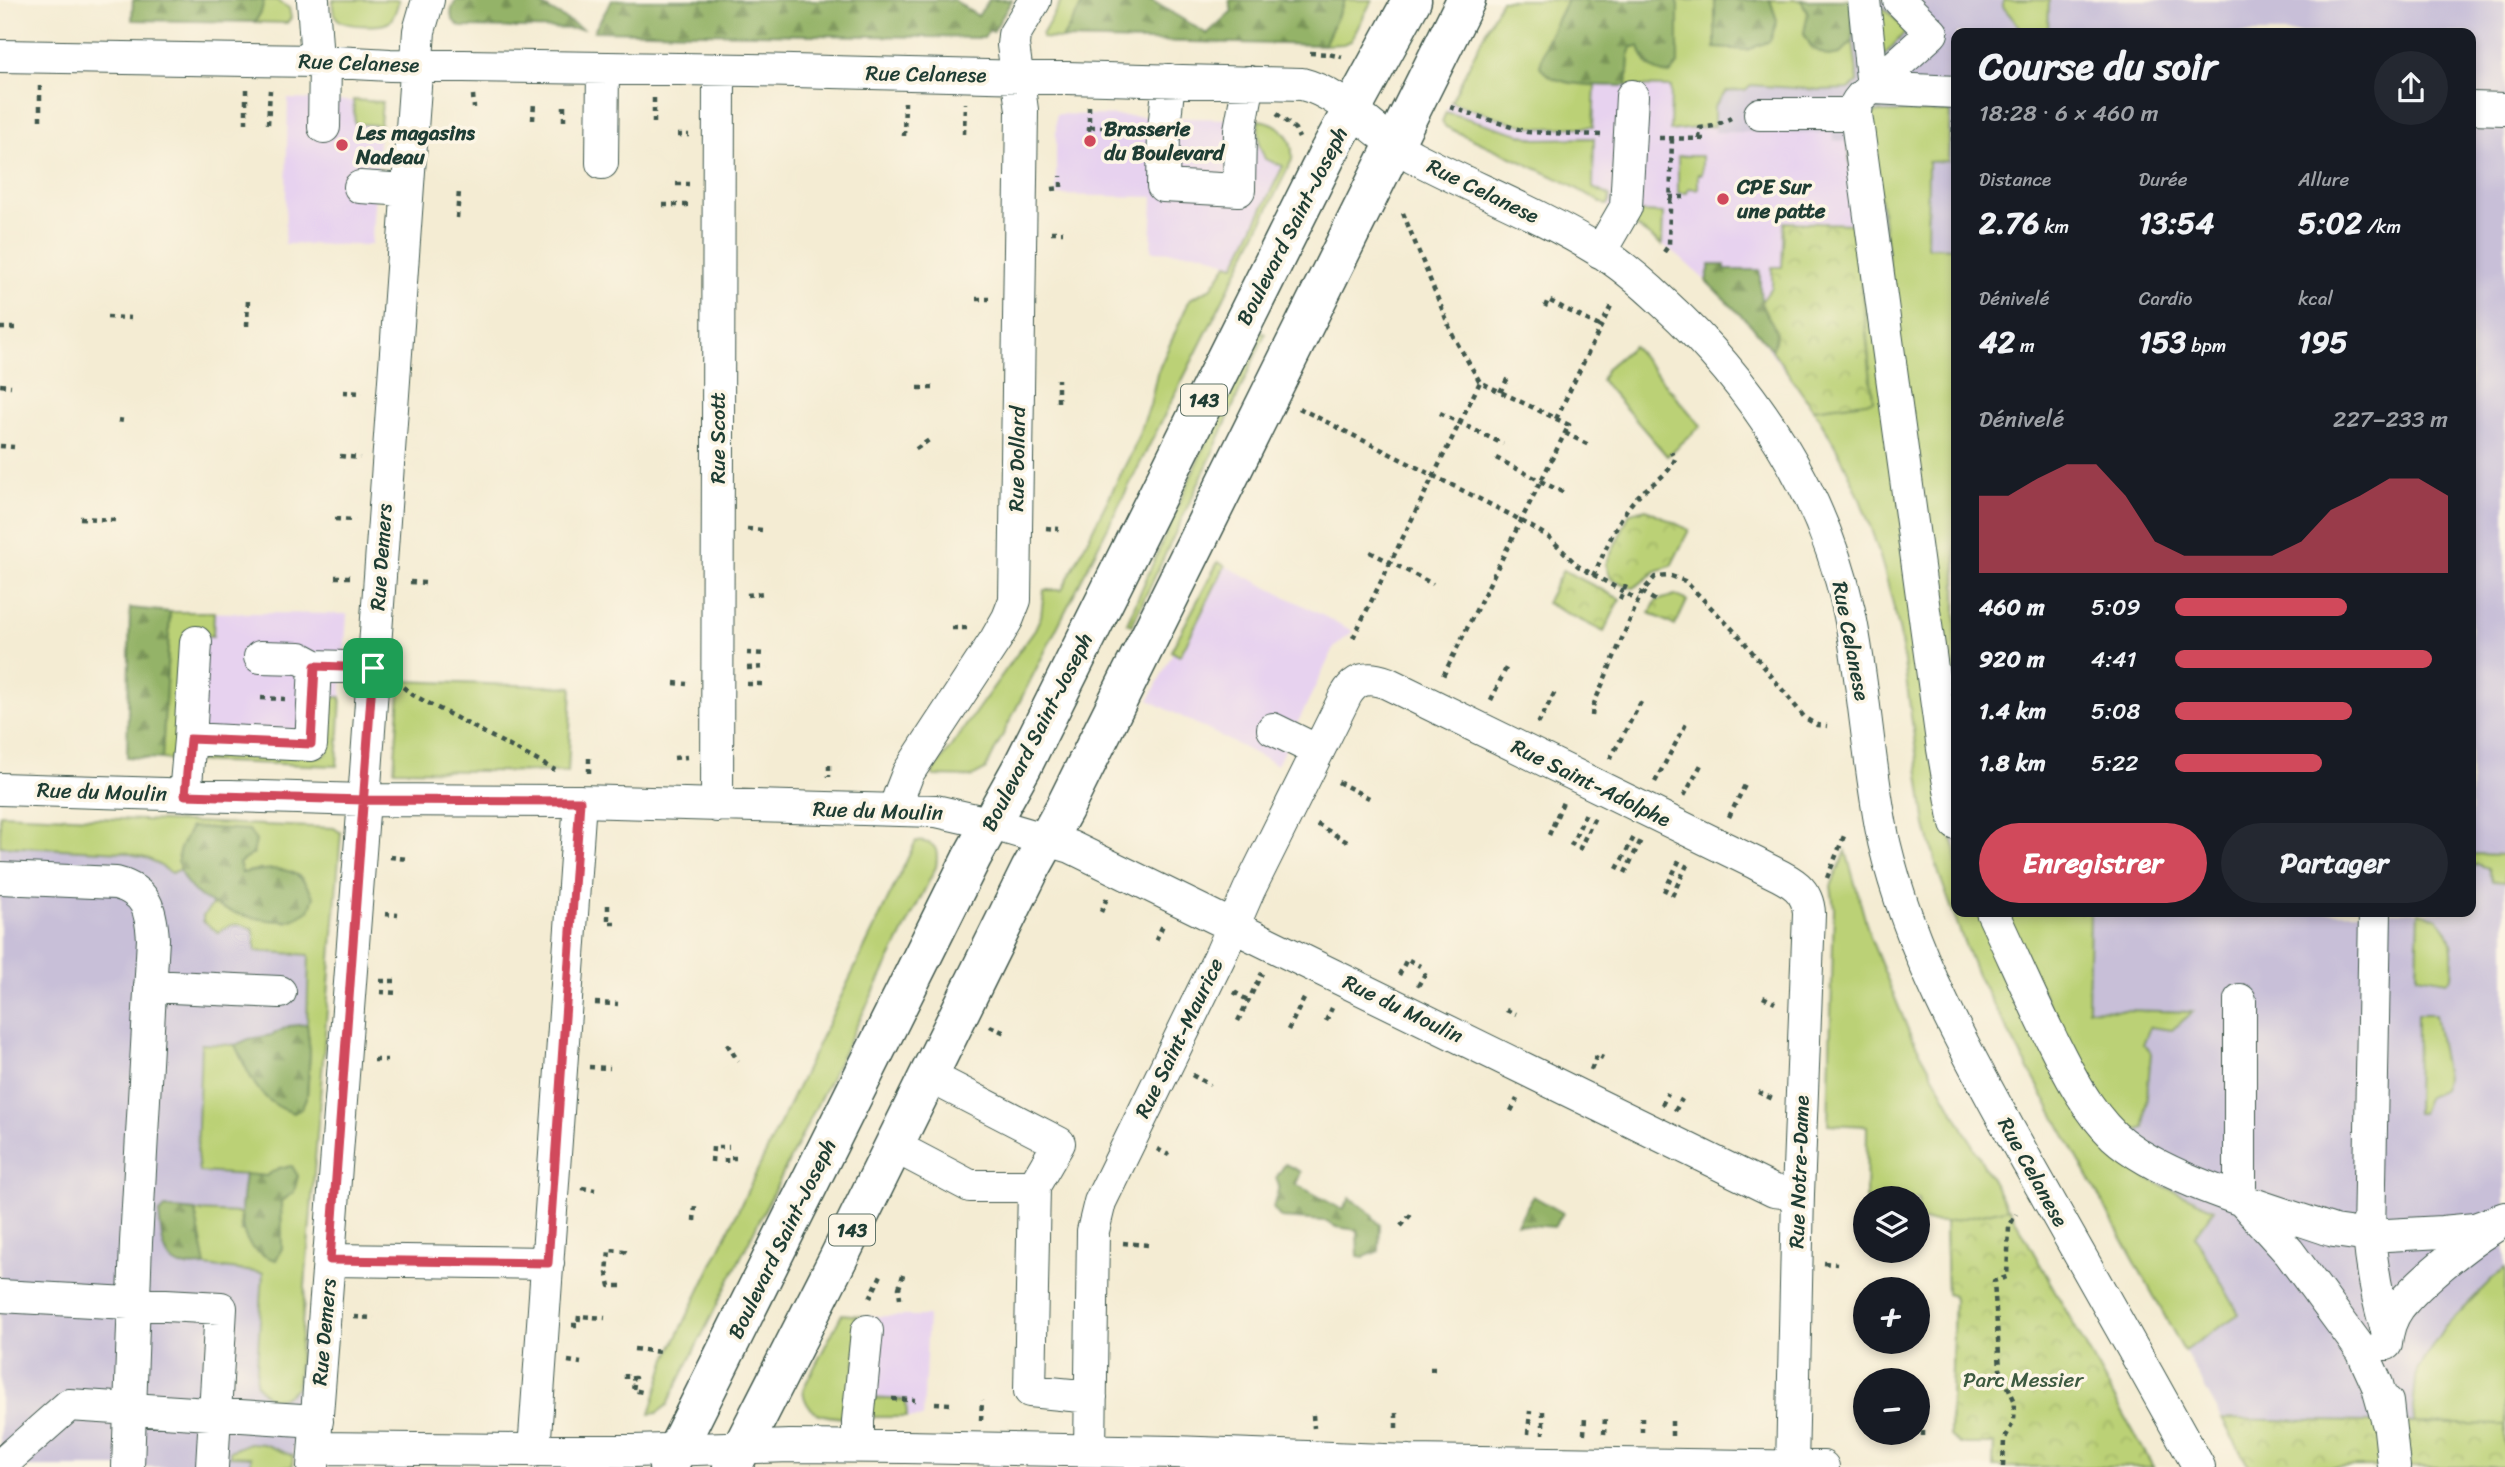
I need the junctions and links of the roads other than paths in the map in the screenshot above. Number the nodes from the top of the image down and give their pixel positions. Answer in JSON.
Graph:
{"nodes":[{"id":1,"x":313,"y":0,"type":"edge"},
{"id":2,"x":428,"y":0,"type":"edge"},
{"id":3,"x":1035,"y":0,"type":"edge"},
{"id":4,"x":1412,"y":0,"type":"edge"},
{"id":5,"x":1466,"y":0,"type":"edge"},
{"id":6,"x":1864,"y":0,"type":"edge"},
{"id":7,"x":1899,"y":0,"type":"edge"},
{"id":8,"x":1944,"y":33,"type":"edge"},
{"id":9,"x":0,"y":56,"type":"edge"},
{"id":10,"x":321,"y":62,"type":"junction"},
{"id":11,"x":416,"y":66,"type":"junction"},
{"id":12,"x":603,"y":68,"type":"junction"},
{"id":13,"x":719,"y":69,"type":"junction"},
{"id":14,"x":1018,"y":76,"type":"junction"},
{"id":15,"x":1169,"y":80,"type":"junction"},
{"id":16,"x":1248,"y":82,"type":"junction"},
{"id":17,"x":1873,"y":88,"type":"junction"},
{"id":18,"x":1951,"y":92,"type":"edge"},
{"id":19,"x":1632,"y":96,"type":"dead end"},
{"id":20,"x":2476,"y":108,"type":"edge"},
{"id":21,"x":2505,"y":109,"type":"edge"},
{"id":22,"x":1351,"y":111,"type":"junction"},
{"id":23,"x":1760,"y":114,"type":"road end"},
{"id":24,"x":1856,"y":114,"type":"junction"},
{"id":25,"x":324,"y":127,"type":"dead end"},
{"id":26,"x":1395,"y":145,"type":"junction"},
{"id":27,"x":603,"y":163,"type":"dead end"},
{"id":28,"x":360,"y":187,"type":"dead end"},
{"id":29,"x":407,"y":190,"type":"junction"},
{"id":30,"x":1600,"y":252,"type":"junction"},
{"id":31,"x":196,"y":642,"type":"dead end"},
{"id":32,"x":260,"y":657,"type":"dead end"},
{"id":33,"x":315,"y":666,"type":"junction"},
{"id":34,"x":385,"y":674,"type":"junction"},
{"id":35,"x":1387,"y":683,"type":"joint"},
{"id":36,"x":1273,"y":729,"type":"dead end"},
{"id":37,"x":190,"y":739,"type":"junction"},
{"id":38,"x":1318,"y":751,"type":"junction"},
{"id":39,"x":584,"y":788,"type":"junction"},
{"id":40,"x":0,"y":789,"type":"edge"},
{"id":41,"x":185,"y":795,"type":"junction"},
{"id":42,"x":1951,"y":795,"type":"edge"},
{"id":43,"x":364,"y":800,"type":"junction"},
{"id":44,"x":717,"y":806,"type":"junction"},
{"id":45,"x":898,"y":810,"type":"junction"},
{"id":46,"x":989,"y":823,"type":"junction"},
{"id":47,"x":1046,"y":839,"type":"junction"},
{"id":48,"x":0,"y":878,"type":"edge"},
{"id":49,"x":1794,"y":883,"type":"joint"},
{"id":50,"x":1994,"y":917,"type":"edge"},
{"id":51,"x":2375,"y":917,"type":"edge"},
{"id":52,"x":1233,"y":926,"type":"junction"},
{"id":53,"x":150,"y":986,"type":"junction"},
{"id":54,"x":280,"y":992,"type":"dead end"},
{"id":55,"x":2240,"y":1000,"type":"dead end"},
{"id":56,"x":929,"y":1076,"type":"junction"},
{"id":57,"x":894,"y":1146,"type":"junction"},
{"id":58,"x":1034,"y":1186,"type":"junction"},
{"id":59,"x":1798,"y":1194,"type":"junction"},
{"id":60,"x":2240,"y":1198,"type":"junction"},
{"id":61,"x":2505,"y":1219,"type":"edge"},
{"id":62,"x":2369,"y":1236,"type":"junction"},
{"id":63,"x":330,"y":1260,"type":"junction"},
{"id":64,"x":548,"y":1263,"type":"junction"},
{"id":65,"x":0,"y":1296,"type":"edge"},
{"id":66,"x":135,"y":1302,"type":"junction"},
{"id":67,"x":2387,"y":1330,"type":"junction"},
{"id":68,"x":867,"y":1331,"type":"dead end"},
{"id":69,"x":1091,"y":1397,"type":"junction"},
{"id":70,"x":130,"y":1408,"type":"junction"},
{"id":71,"x":216,"y":1415,"type":"junction"},
{"id":72,"x":2388,"y":1423,"type":"junction"},
{"id":73,"x":315,"y":1446,"type":"edge"},
{"id":74,"x":858,"y":1446,"type":"junction"},
{"id":75,"x":1090,"y":1450,"type":"junction"},
{"id":76,"x":534,"y":1451,"type":"junction"},
{"id":77,"x":737,"y":1457,"type":"edge"},
{"id":78,"x":672,"y":1458,"type":"edge"},
{"id":79,"x":1380,"y":1463,"type":"edge"},
{"id":80,"x":0,"y":1466,"type":"edge"},
{"id":81,"x":1792,"y":1466,"type":"edge"},
{"id":82,"x":128,"y":1467,"type":"edge"},
{"id":83,"x":212,"y":1467,"type":"edge"},
{"id":84,"x":1823,"y":1467,"type":"edge"},
{"id":85,"x":2199,"y":1467,"type":"edge"},
{"id":86,"x":2393,"y":1467,"type":"edge"}],
"edges":[{"from":1,"to":10,"type":"street"},
{"from":2,"to":11,"type":"street","name":"Rue Demers"},
{"from":3,"to":14,"type":"street","name":"Rue Dollard"},
{"from":4,"to":22,"type":"main road","name":"Boulevard Saint-Joseph","number":"143"},
{"from":5,"to":26,"type":"main road","number":"143"},
{"from":6,"to":17,"type":"street"},
{"from":7,"to":8,"type":"street"},
{"from":8,"to":17,"type":"street"},
{"from":9,"to":10,"type":"street","name":"Rue Celanese"},
{"from":10,"to":11,"type":"street","name":"Rue Celanese"},
{"from":10,"to":25,"type":"street"},
{"from":11,"to":12,"type":"street","name":"Rue Celanese"},
{"from":11,"to":29,"type":"street","name":"Rue Demers"},
{"from":12,"to":13,"type":"street","name":"Rue Celanese"},
{"from":12,"to":27,"type":"street"},
{"from":13,"to":14,"type":"street","name":"Rue Celanese"},
{"from":13,"to":44,"type":"street","name":"Rue Scott"},
{"from":14,"to":15,"type":"street","name":"Rue Celanese"},
{"from":14,"to":45,"type":"street","name":"Rue Dollard"},
{"from":15,"to":16,"type":"street","name":"Rue Celanese"},
{"from":15,"to":16,"type":"street"},
{"from":16,"to":22,"type":"street","name":"Rue Celanese"},
{"from":17,"to":18,"type":"street"},
{"from":17,"to":24,"type":"street"},
{"from":19,"to":30,"type":"street"},
{"from":20,"to":21,"type":"street"},
{"from":22,"to":26,"type":"street","name":"Rue Celanese"},
{"from":22,"to":46,"type":"main road","name":"Boulevard Saint-Joseph","number":"143"},
{"from":23,"to":24,"type":"street"},
{"from":24,"to":42,"type":"street"},
{"from":26,"to":30,"type":"street","name":"Rue Celanese"},
{"from":26,"to":47,"type":"main road","number":"143"},
{"from":28,"to":29,"type":"street"},
{"from":29,"to":34,"type":"street","name":"Rue Demers"},
{"from":30,"to":85,"type":"street","name":"Rue Celanese"},
{"from":31,"to":37,"type":"street"},
{"from":32,"to":33,"type":"street"},
{"from":33,"to":34,"type":"street"},
{"from":33,"to":37,"type":"street"},
{"from":34,"to":43,"type":"street","name":"Rue Demers"},
{"from":35,"to":38,"type":"street","name":"Rue Saint-Maurice"},
{"from":35,"to":49,"type":"street","name":"Rue Saint-Adolphe"},
{"from":36,"to":38,"type":"street"},
{"from":37,"to":41,"type":"street"},
{"from":38,"to":52,"type":"street","name":"Rue Saint-Maurice"},
{"from":39,"to":43,"type":"street","name":"Rue du Moulin"},
{"from":39,"to":44,"type":"street","name":"Rue du Moulin"},
{"from":39,"to":64,"type":"street"},
{"from":40,"to":41,"type":"street","name":"Rue du Moulin"},
{"from":41,"to":43,"type":"street","name":"Rue du Moulin"},
{"from":43,"to":63,"type":"street","name":"Rue Demers"},
{"from":44,"to":45,"type":"street","name":"Rue du Moulin"},
{"from":45,"to":46,"type":"street","name":"Rue du Moulin"},
{"from":46,"to":47,"type":"street","name":"Rue du Moulin"},
{"from":46,"to":78,"type":"main road","name":"Boulevard Saint-Joseph","number":"143"},
{"from":47,"to":52,"type":"street","name":"Rue du Moulin"},
{"from":47,"to":56,"type":"main road","number":"143"},
{"from":48,"to":53,"type":"street"},
{"from":49,"to":59,"type":"street","name":"Rue Notre-Dame"},
{"from":50,"to":60,"type":"street"},
{"from":51,"to":62,"type":"street"},
{"from":52,"to":59,"type":"street","name":"Rue du Moulin"},
{"from":52,"to":69,"type":"street","name":"Rue Saint-Maurice"},
{"from":53,"to":54,"type":"street"},
{"from":53,"to":66,"type":"street"},
{"from":55,"to":60,"type":"street"},
{"from":56,"to":57,"type":"main road","number":"143"},
{"from":56,"to":58,"type":"street"},
{"from":57,"to":58,"type":"street"},
{"from":57,"to":77,"type":"main road","number":"143"},
{"from":58,"to":69,"type":"street"},
{"from":59,"to":81,"type":"street","name":"Rue Notre-Dame"},
{"from":60,"to":62,"type":"street"},
{"from":60,"to":72,"type":"street"},
{"from":61,"to":62,"type":"street"},
{"from":61,"to":67,"type":"street"},
{"from":62,"to":67,"type":"street"},
{"from":63,"to":64,"type":"street"},
{"from":63,"to":73,"type":"street","name":"Rue Demers"},
{"from":64,"to":76,"type":"street"},
{"from":65,"to":66,"type":"street"},
{"from":66,"to":70,"type":"street"},
{"from":66,"to":71,"type":"street"},
{"from":67,"to":72,"type":"street"},
{"from":68,"to":74,"type":"street"},
{"from":69,"to":75,"type":"street","name":"Rue Saint-Maurice"},
{"from":70,"to":71,"type":"street"},
{"from":70,"to":80,"type":"street"},
{"from":70,"to":82,"type":"street"},
{"from":71,"to":73,"type":"street"},
{"from":71,"to":83,"type":"street"},
{"from":72,"to":86,"type":"street"},
{"from":73,"to":76,"type":"street"},
{"from":74,"to":75,"type":"street"},
{"from":74,"to":77,"type":"street"},
{"from":75,"to":79,"type":"street"},
{"from":76,"to":78,"type":"street"},
{"from":77,"to":78,"type":"street"},
{"from":79,"to":81,"type":"street"},
{"from":81,"to":84,"type":"street"}]}
